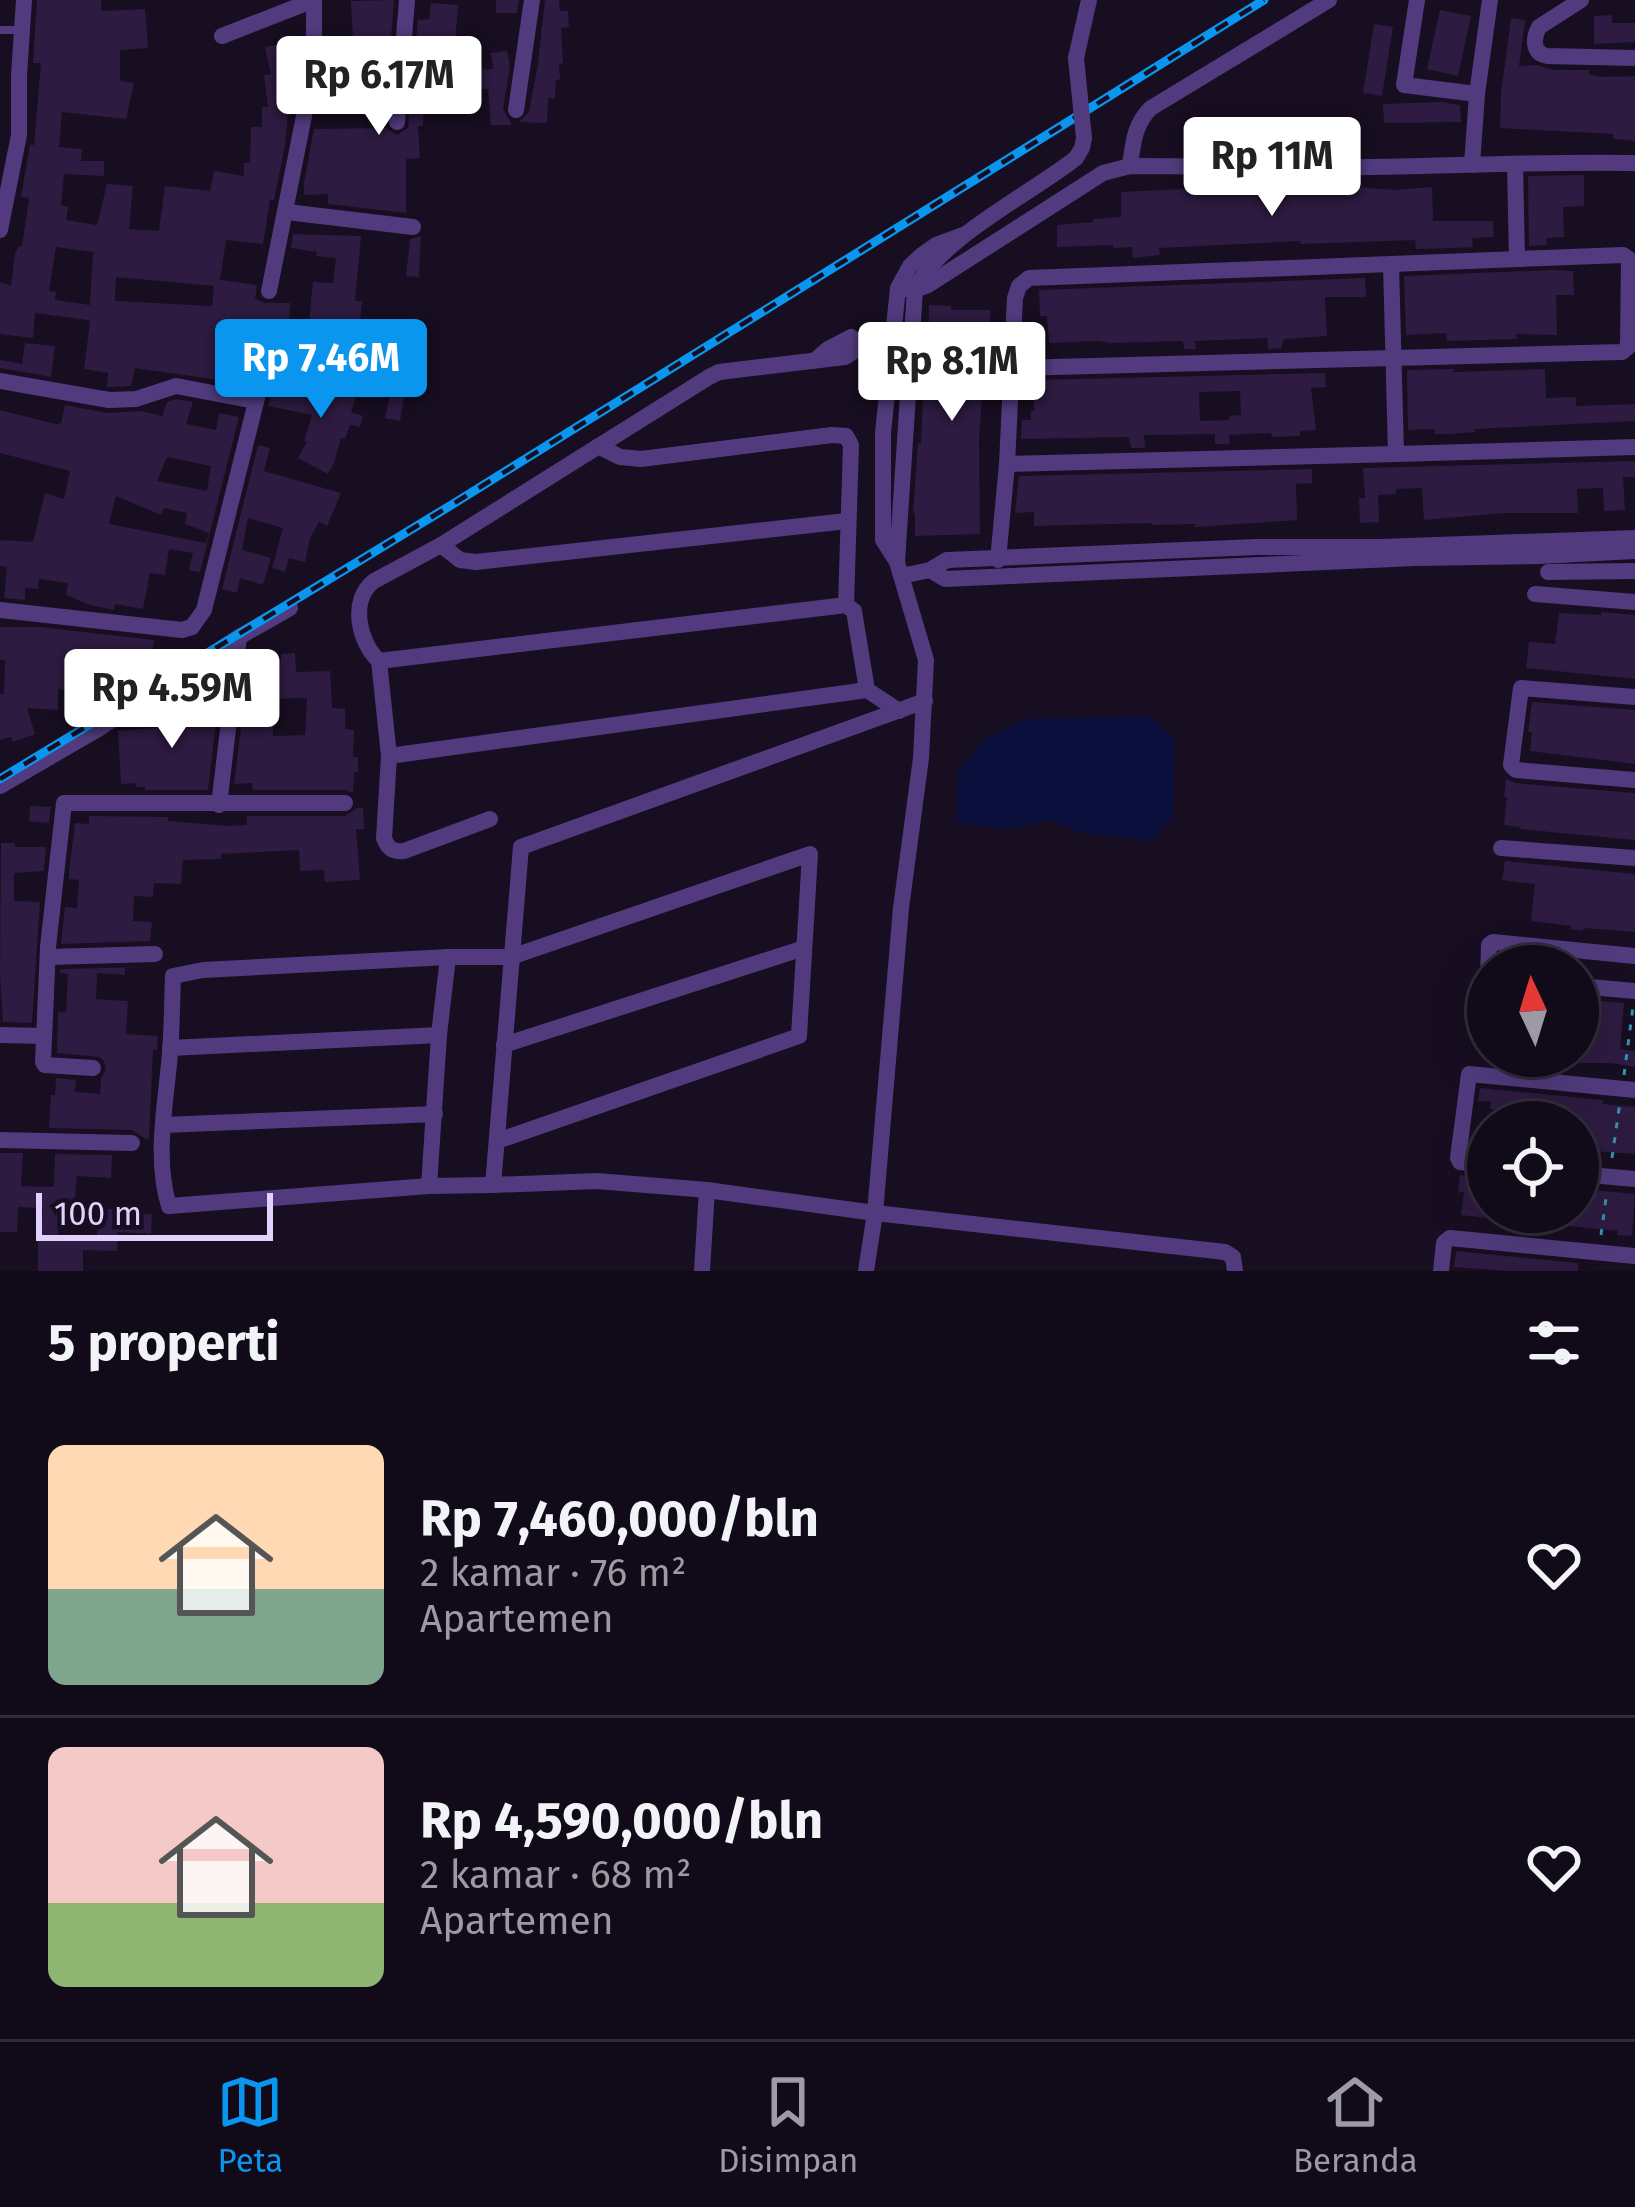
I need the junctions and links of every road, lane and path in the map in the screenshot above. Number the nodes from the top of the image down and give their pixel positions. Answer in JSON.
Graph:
{"nodes":[{"id":1,"x":24,"y":0,"type":"edge"},
{"id":2,"x":314,"y":0,"type":"edge"},
{"id":3,"x":406,"y":0,"type":"edge"},
{"id":4,"x":532,"y":0,"type":"edge"},
{"id":5,"x":1089,"y":0,"type":"edge"},
{"id":6,"x":1329,"y":0,"type":"edge"},
{"id":7,"x":1417,"y":0,"type":"edge"},
{"id":8,"x":1490,"y":0,"type":"edge"},
{"id":9,"x":1581,"y":0,"type":"edge"},
{"id":10,"x":0,"y":30,"type":"edge"},
{"id":11,"x":23,"y":30,"type":"junction"},
{"id":12,"x":222,"y":36,"type":"dead end"},
{"id":13,"x":1635,"y":58,"type":"edge"},
{"id":14,"x":1477,"y":94,"type":"junction"},
{"id":15,"x":516,"y":110,"type":"dead end"},
{"id":16,"x":397,"y":122,"type":"dead end"},
{"id":17,"x":1635,"y":163,"type":"edge"},
{"id":18,"x":1515,"y":164,"type":"junction"},
{"id":19,"x":1472,"y":165,"type":"junction"},
{"id":20,"x":1130,"y":166,"type":"junction"},
{"id":21,"x":6,"y":175,"type":"edge"},
{"id":22,"x":287,"y":212,"type":"junction"},
{"id":23,"x":412,"y":227,"type":"dead end"},
{"id":24,"x":0,"y":230,"type":"edge"},
{"id":25,"x":1517,"y":259,"type":"junction"},
{"id":26,"x":1390,"y":264,"type":"junction"},
{"id":27,"x":906,"y":289,"type":"junction"},
{"id":28,"x":269,"y":291,"type":"dead end"},
{"id":29,"x":1393,"y":358,"type":"junction"},
{"id":30,"x":814,"y":361,"type":"dead end"},
{"id":31,"x":1012,"y":368,"type":"junction"},
{"id":32,"x":0,"y":381,"type":"edge"},
{"id":33,"x":381,"y":381,"type":"dead end"},
{"id":34,"x":255,"y":400,"type":"junction"},
{"id":35,"x":907,"y":432,"type":"junction"},
{"id":36,"x":883,"y":433,"type":"junction"},
{"id":37,"x":598,"y":446,"type":"junction"},
{"id":38,"x":1635,"y":447,"type":"edge"},
{"id":39,"x":1396,"y":454,"type":"junction"},
{"id":40,"x":1007,"y":464,"type":"junction"},
{"id":41,"x":847,"y":521,"type":"junction"},
{"id":42,"x":1635,"y":538,"type":"edge"},
{"id":43,"x":441,"y":545,"type":"junction"},
{"id":44,"x":1635,"y":551,"type":"edge"},
{"id":45,"x":998,"y":560,"type":"junction"},
{"id":46,"x":1088,"y":564,"type":"junction"},
{"id":47,"x":899,"y":569,"type":"junction"},
{"id":48,"x":930,"y":570,"type":"junction"},
{"id":49,"x":1548,"y":572,"type":"dead end"},
{"id":50,"x":1635,"y":572,"type":"edge"},
{"id":51,"x":1535,"y":594,"type":"dead end"},
{"id":52,"x":1635,"y":602,"type":"edge"},
{"id":53,"x":846,"y":605,"type":"junction"},
{"id":54,"x":290,"y":608,"type":"dead end"},
{"id":55,"x":0,"y":610,"type":"edge"},
{"id":56,"x":239,"y":637,"type":"junction"},
{"id":57,"x":379,"y":661,"type":"junction"},
{"id":58,"x":867,"y":690,"type":"junction"},
{"id":59,"x":1635,"y":697,"type":"edge"},
{"id":60,"x":925,"y":701,"type":"junction"},
{"id":61,"x":899,"y":712,"type":"junction"},
{"id":62,"x":389,"y":756,"type":"junction"},
{"id":63,"x":1635,"y":780,"type":"edge"},
{"id":64,"x":0,"y":786,"type":"edge"},
{"id":65,"x":345,"y":803,"type":"dead end"},
{"id":66,"x":219,"y":805,"type":"junction"},
{"id":67,"x":490,"y":819,"type":"dead end"},
{"id":68,"x":1501,"y":848,"type":"dead end"},
{"id":69,"x":1635,"y":858,"type":"edge"},
{"id":70,"x":1489,"y":945,"type":"edge"},
{"id":71,"x":1523,"y":945,"type":"edge"},
{"id":72,"x":804,"y":948,"type":"junction"},
{"id":73,"x":1599,"y":952,"type":"edge"},
{"id":74,"x":155,"y":954,"type":"dead end"},
{"id":75,"x":1635,"y":956,"type":"edge"},
{"id":76,"x":48,"y":957,"type":"junction"},
{"id":77,"x":448,"y":957,"type":"junction"},
{"id":78,"x":511,"y":957,"type":"junction"},
{"id":79,"x":1599,"y":988,"type":"edge"},
{"id":80,"x":1635,"y":991,"type":"edge"},
{"id":81,"x":0,"y":1035,"type":"edge"},
{"id":82,"x":439,"y":1035,"type":"junction"},
{"id":83,"x":44,"y":1036,"type":"junction"},
{"id":84,"x":505,"y":1045,"type":"junction"},
{"id":85,"x":170,"y":1048,"type":"junction"},
{"id":86,"x":93,"y":1069,"type":"dead end"},
{"id":87,"x":1629,"y":1089,"type":"edge"},
{"id":88,"x":435,"y":1114,"type":"junction"},
{"id":89,"x":163,"y":1125,"type":"junction"},
{"id":90,"x":0,"y":1140,"type":"edge"},
{"id":91,"x":497,"y":1141,"type":"junction"},
{"id":92,"x":132,"y":1143,"type":"dead end"},
{"id":93,"x":1467,"y":1163,"type":"edge"},
{"id":94,"x":1599,"y":1176,"type":"edge"},
{"id":95,"x":1609,"y":1177,"type":"junction"},
{"id":96,"x":1635,"y":1179,"type":"edge"},
{"id":97,"x":494,"y":1185,"type":"junction"},
{"id":98,"x":429,"y":1186,"type":"junction"},
{"id":99,"x":707,"y":1190,"type":"junction"},
{"id":100,"x":875,"y":1213,"type":"junction"},
{"id":101,"x":1599,"y":1253,"type":"junction"},
{"id":102,"x":1635,"y":1256,"type":"edge"},
{"id":103,"x":702,"y":1271,"type":"edge"},
{"id":104,"x":866,"y":1271,"type":"edge"},
{"id":105,"x":1235,"y":1271,"type":"edge"},
{"id":106,"x":1441,"y":1271,"type":"edge"}],
"edges":[{"from":1,"to":11,"type":"street"},
{"from":2,"to":12,"type":"street"},
{"from":2,"to":22,"type":"street"},
{"from":3,"to":16,"type":"street"},
{"from":4,"to":15,"type":"street"},
{"from":5,"to":27,"type":"street","bridge":true},
{"from":6,"to":20,"type":"street"},
{"from":7,"to":14,"type":"street"},
{"from":8,"to":14,"type":"street"},
{"from":9,"to":13,"type":"street"},
{"from":10,"to":11,"type":"lane"},
{"from":11,"to":21,"type":"street"},
{"from":14,"to":19,"type":"street"},
{"from":17,"to":18,"type":"street"},
{"from":18,"to":19,"type":"street"},
{"from":18,"to":25,"type":"street"},
{"from":19,"to":20,"type":"street"},
{"from":20,"to":27,"type":"street"},
{"from":21,"to":24,"type":"street"},
{"from":22,"to":23,"type":"street"},
{"from":22,"to":28,"type":"street"},
{"from":25,"to":26,"type":"street"},
{"from":25,"to":29,"type":"street"},
{"from":26,"to":29,"type":"street"},
{"from":26,"to":31,"type":"street"},
{"from":27,"to":35,"type":"street"},
{"from":27,"to":36,"type":"street"},
{"from":29,"to":31,"type":"street"},
{"from":29,"to":39,"type":"street"},
{"from":30,"to":37,"type":"street"},
{"from":31,"to":40,"type":"street"},
{"from":32,"to":34,"type":"street"},
{"from":33,"to":34,"type":"street"},
{"from":34,"to":55,"type":"street"},
{"from":35,"to":36,"type":"street"},
{"from":35,"to":47,"type":"street"},
{"from":36,"to":47,"type":"street"},
{"from":37,"to":41,"type":"street"},
{"from":37,"to":43,"type":"street"},
{"from":38,"to":39,"type":"street"},
{"from":39,"to":40,"type":"street"},
{"from":40,"to":45,"type":"street"},
{"from":41,"to":43,"type":"street"},
{"from":41,"to":53,"type":"street"},
{"from":42,"to":46,"type":"street"},
{"from":43,"to":57,"type":"street"},
{"from":44,"to":46,"type":"street"},
{"from":45,"to":46,"type":"street"},
{"from":45,"to":48,"type":"street"},
{"from":46,"to":48,"type":"street"},
{"from":47,"to":48,"type":"street"},
{"from":47,"to":60,"type":"street"},
{"from":49,"to":50,"type":"street"},
{"from":51,"to":52,"type":"street"},
{"from":53,"to":57,"type":"street"},
{"from":53,"to":58,"type":"street"},
{"from":54,"to":56,"type":"street"},
{"from":56,"to":64,"type":"street"},
{"from":56,"to":66,"type":"street"},
{"from":57,"to":62,"type":"street"},
{"from":58,"to":61,"type":"street"},
{"from":58,"to":62,"type":"street"},
{"from":59,"to":63,"type":"street"},
{"from":60,"to":61,"type":"street"},
{"from":60,"to":100,"type":"street"},
{"from":61,"to":78,"type":"street"},
{"from":62,"to":67,"type":"street"},
{"from":65,"to":66,"type":"street"},
{"from":66,"to":76,"type":"street"},
{"from":68,"to":69,"type":"street"},
{"from":70,"to":71,"type":"street"},
{"from":72,"to":78,"type":"street"},
{"from":72,"to":84,"type":"street"},
{"from":72,"to":91,"type":"street"},
{"from":73,"to":75,"type":"street"},
{"from":74,"to":76,"type":"street"},
{"from":76,"to":83,"type":"street"},
{"from":77,"to":78,"type":"street"},
{"from":77,"to":82,"type":"street"},
{"from":77,"to":85,"type":"street"},
{"from":78,"to":84,"type":"street"},
{"from":79,"to":80,"type":"street"},
{"from":80,"to":87,"type":"path"},
{"from":81,"to":83,"type":"street"},
{"from":82,"to":85,"type":"street"},
{"from":82,"to":88,"type":"street"},
{"from":83,"to":86,"type":"street"},
{"from":84,"to":91,"type":"street"},
{"from":85,"to":89,"type":"street"},
{"from":87,"to":93,"type":"street"},
{"from":87,"to":95,"type":"path"},
{"from":88,"to":89,"type":"street"},
{"from":88,"to":98,"type":"street"},
{"from":89,"to":98,"type":"street"},
{"from":90,"to":92,"type":"street"},
{"from":91,"to":97,"type":"street"},
{"from":94,"to":95,"type":"street"},
{"from":95,"to":96,"type":"street"},
{"from":95,"to":101,"type":"path"},
{"from":97,"to":98,"type":"street"},
{"from":97,"to":99,"type":"street"},
{"from":99,"to":100,"type":"street"},
{"from":99,"to":103,"type":"street"},
{"from":100,"to":104,"type":"street"},
{"from":100,"to":105,"type":"street"},
{"from":101,"to":102,"type":"street"},
{"from":101,"to":106,"type":"street"}]}
